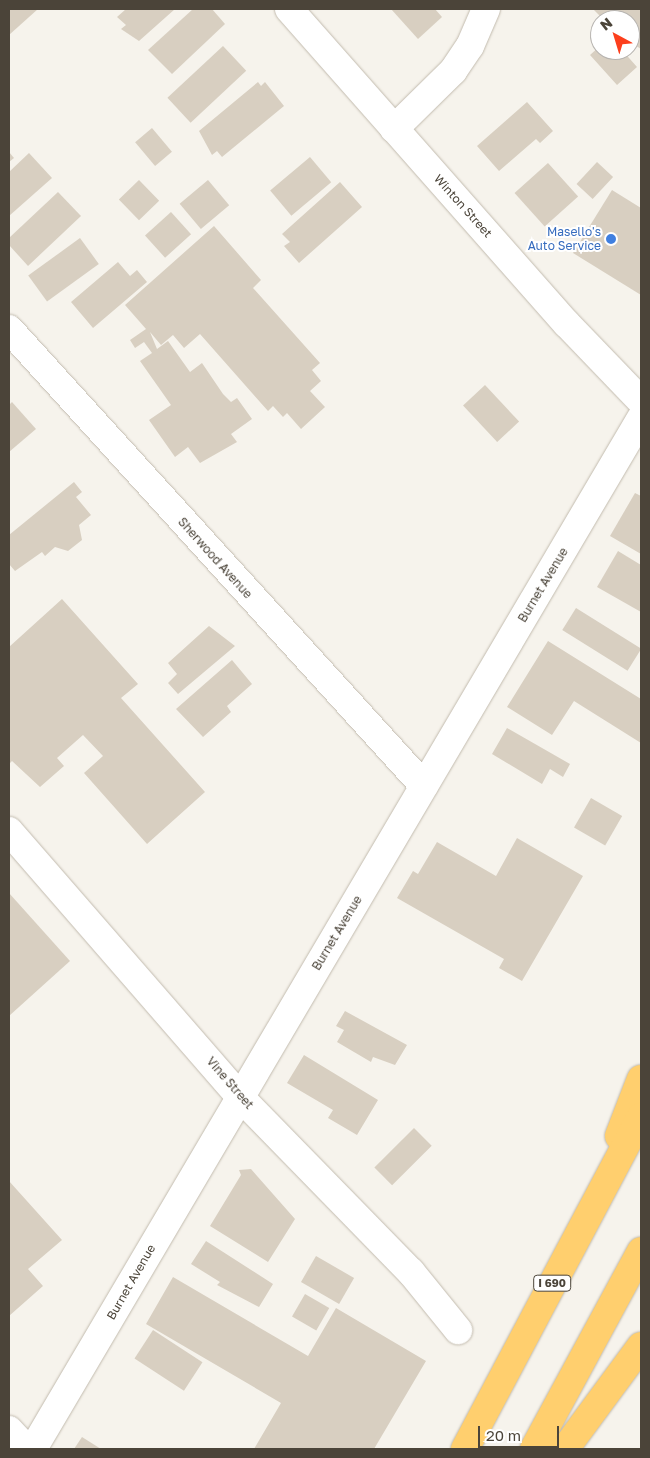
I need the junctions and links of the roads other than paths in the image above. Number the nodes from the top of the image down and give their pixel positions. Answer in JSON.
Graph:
{"nodes":[{"id":1,"x":288,"y":9,"type":"edge"},
{"id":2,"x":486,"y":9,"type":"edge"},
{"id":3,"x":394,"y":129,"type":"junction"},
{"id":4,"x":9,"y":329,"type":"edge"},
{"id":5,"x":641,"y":401,"type":"edge"},
{"id":6,"x":641,"y":418,"type":"edge"},
{"id":7,"x":424,"y":786,"type":"junction"},
{"id":8,"x":9,"y":831,"type":"edge"},
{"id":9,"x":641,"y":1079,"type":"edge"},
{"id":10,"x":240,"y":1097,"type":"junction"},
{"id":11,"x":641,"y":1118,"type":"edge"},
{"id":12,"x":591,"y":1209,"type":"junction"},
{"id":13,"x":641,"y":1251,"type":"edge"},
{"id":14,"x":458,"y":1330,"type":"dead end"},
{"id":15,"x":641,"y":1346,"type":"edge"},
{"id":16,"x":9,"y":1430,"type":"edge"},
{"id":17,"x":27,"y":1449,"type":"edge"},
{"id":18,"x":33,"y":1449,"type":"edge"},
{"id":19,"x":465,"y":1449,"type":"edge"},
{"id":20,"x":534,"y":1449,"type":"edge"},
{"id":21,"x":566,"y":1449,"type":"edge"}],
"edges":[{"from":1,"to":3,"type":"street","name":"Winton Street"},
{"from":2,"to":3,"type":"street"},
{"from":3,"to":5,"type":"street","name":"Winton Street"},
{"from":4,"to":7,"type":"street","name":"Sherwood Avenue"},
{"from":6,"to":7,"type":"street","name":"Burnet Avenue"},
{"from":7,"to":10,"type":"street","name":"Burnet Avenue"},
{"from":8,"to":10,"type":"street","name":"Vine Street"},
{"from":9,"to":12,"type":"highway"},
{"from":10,"to":14,"type":"street","name":"Vine Street"},
{"from":10,"to":18,"type":"street","name":"Burnet Avenue"},
{"from":11,"to":12,"type":"highway","number":"I 690"},
{"from":12,"to":19,"type":"highway","number":"I 690"},
{"from":13,"to":20,"type":"highway"},
{"from":15,"to":21,"type":"highway"},
{"from":16,"to":17,"type":"street"}]}
